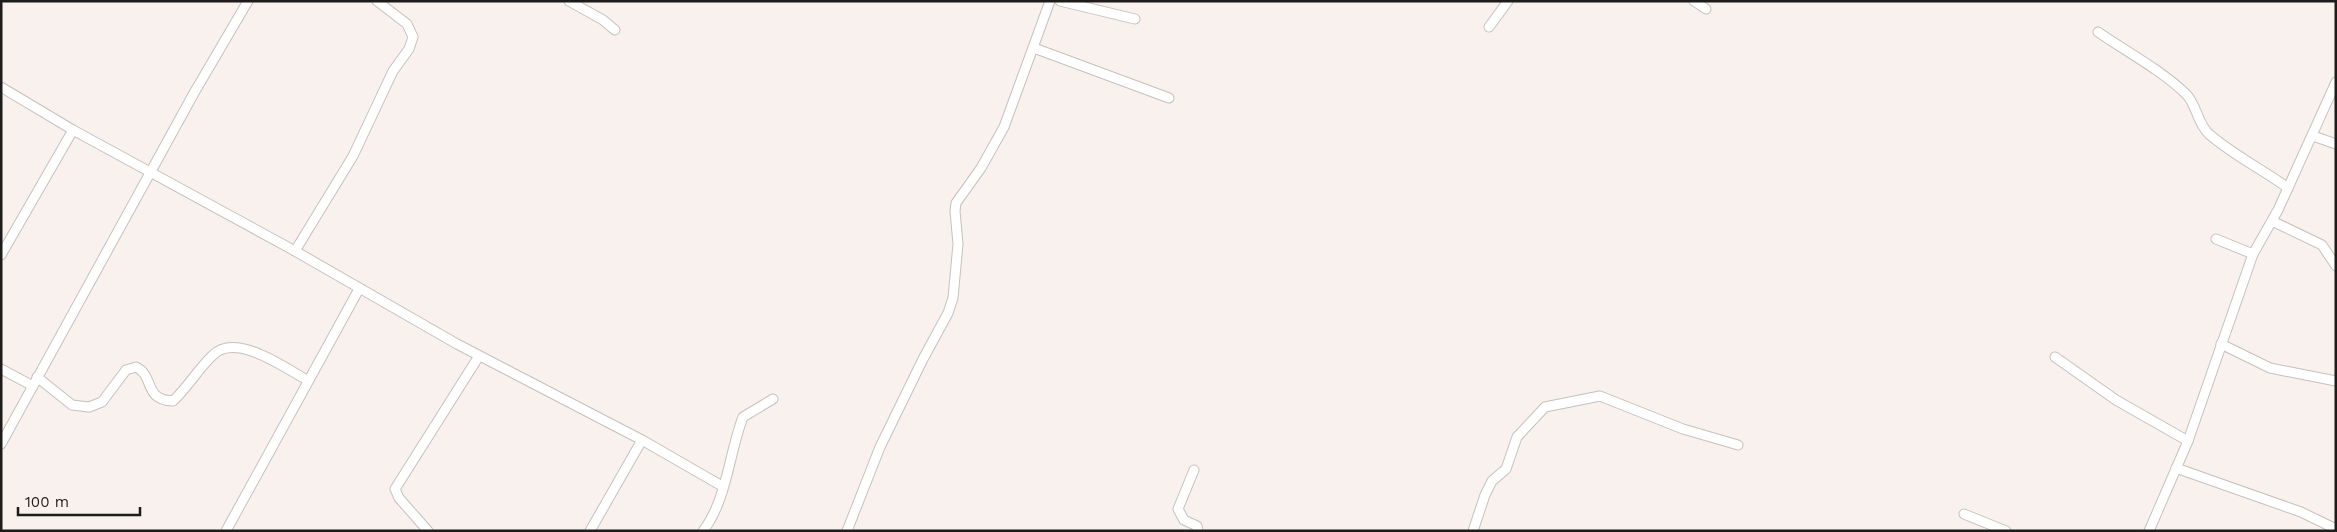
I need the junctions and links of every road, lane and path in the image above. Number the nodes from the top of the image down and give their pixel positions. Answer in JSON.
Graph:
{"nodes":[{"id":1,"x":248,"y":1,"type":"edge"},
{"id":2,"x":377,"y":1,"type":"edge"},
{"id":3,"x":569,"y":1,"type":"edge"},
{"id":4,"x":1050,"y":1,"type":"edge"},
{"id":5,"x":1060,"y":1,"type":"edge"},
{"id":6,"x":1508,"y":1,"type":"edge"},
{"id":7,"x":1694,"y":1,"type":"edge"},
{"id":8,"x":1706,"y":9,"type":"dead end"},
{"id":9,"x":1135,"y":19,"type":"dead end"},
{"id":10,"x":1489,"y":27,"type":"dead end"},
{"id":11,"x":615,"y":30,"type":"dead end"},
{"id":12,"x":2098,"y":32,"type":"dead end"},
{"id":13,"x":1034,"y":48,"type":"junction"},
{"id":14,"x":2336,"y":82,"type":"edge"},
{"id":15,"x":1,"y":88,"type":"edge"},
{"id":16,"x":1168,"y":98,"type":"dead end"},
{"id":17,"x":73,"y":130,"type":"junction"},
{"id":18,"x":2313,"y":136,"type":"junction"},
{"id":19,"x":2336,"y":144,"type":"edge"},
{"id":20,"x":151,"y":172,"type":"junction"},
{"id":21,"x":2288,"y":188,"type":"junction"},
{"id":22,"x":2272,"y":221,"type":"junction"},
{"id":23,"x":2216,"y":239,"type":"dead end"},
{"id":24,"x":296,"y":251,"type":"junction"},
{"id":25,"x":2253,"y":254,"type":"junction"},
{"id":26,"x":1,"y":255,"type":"edge"},
{"id":27,"x":2336,"y":266,"type":"edge"},
{"id":28,"x":359,"y":289,"type":"junction"},
{"id":29,"x":2222,"y":344,"type":"junction"},
{"id":30,"x":479,"y":356,"type":"junction"},
{"id":31,"x":2055,"y":357,"type":"dead end"},
{"id":32,"x":1,"y":368,"type":"edge"},
{"id":33,"x":38,"y":377,"type":"junction"},
{"id":34,"x":307,"y":380,"type":"junction"},
{"id":35,"x":2336,"y":381,"type":"edge"},
{"id":36,"x":32,"y":386,"type":"junction"},
{"id":37,"x":773,"y":399,"type":"dead end"},
{"id":38,"x":642,"y":440,"type":"junction"},
{"id":39,"x":2188,"y":441,"type":"junction"},
{"id":40,"x":1,"y":444,"type":"edge"},
{"id":41,"x":1738,"y":444,"type":"dead end"},
{"id":42,"x":2176,"y":468,"type":"junction"},
{"id":43,"x":1194,"y":470,"type":"dead end"},
{"id":44,"x":722,"y":486,"type":"junction"},
{"id":45,"x":1964,"y":514,"type":"dead end"},
{"id":46,"x":710,"y":526,"type":"edge"},
{"id":47,"x":2336,"y":529,"type":"edge"},
{"id":48,"x":226,"y":531,"type":"edge"},
{"id":49,"x":428,"y":531,"type":"edge"},
{"id":50,"x":590,"y":531,"type":"edge"},
{"id":51,"x":703,"y":531,"type":"edge"},
{"id":52,"x":848,"y":531,"type":"edge"},
{"id":53,"x":1198,"y":531,"type":"edge"},
{"id":54,"x":1474,"y":531,"type":"edge"},
{"id":55,"x":2006,"y":531,"type":"edge"},
{"id":56,"x":2149,"y":531,"type":"edge"}],
"edges":[{"from":1,"to":20,"type":"street"},
{"from":2,"to":24,"type":"street"},
{"from":3,"to":11,"type":"street"},
{"from":4,"to":13,"type":"street"},
{"from":5,"to":9,"type":"street"},
{"from":6,"to":10,"type":"street"},
{"from":7,"to":8,"type":"street"},
{"from":12,"to":21,"type":"street"},
{"from":13,"to":16,"type":"street"},
{"from":13,"to":52,"type":"street"},
{"from":14,"to":18,"type":"street"},
{"from":15,"to":17,"type":"street"},
{"from":17,"to":20,"type":"street"},
{"from":17,"to":26,"type":"street"},
{"from":18,"to":19,"type":"street"},
{"from":18,"to":21,"type":"street"},
{"from":20,"to":24,"type":"street"},
{"from":20,"to":33,"type":"street"},
{"from":21,"to":22,"type":"street"},
{"from":22,"to":25,"type":"street"},
{"from":22,"to":27,"type":"street"},
{"from":23,"to":25,"type":"street"},
{"from":24,"to":28,"type":"street"},
{"from":25,"to":29,"type":"street"},
{"from":28,"to":30,"type":"street"},
{"from":28,"to":34,"type":"street"},
{"from":29,"to":35,"type":"street"},
{"from":29,"to":39,"type":"street"},
{"from":30,"to":38,"type":"street"},
{"from":30,"to":49,"type":"street"},
{"from":31,"to":39,"type":"street"},
{"from":32,"to":36,"type":"street"},
{"from":33,"to":34,"type":"street"},
{"from":33,"to":36,"type":"street"},
{"from":34,"to":48,"type":"street"},
{"from":36,"to":40,"type":"street"},
{"from":37,"to":44,"type":"street"},
{"from":38,"to":44,"type":"street"},
{"from":38,"to":50,"type":"street"},
{"from":39,"to":42,"type":"street"},
{"from":41,"to":54,"type":"street"},
{"from":42,"to":47,"type":"street"},
{"from":42,"to":56,"type":"street"},
{"from":43,"to":53,"type":"street"},
{"from":44,"to":46,"type":"street"},
{"from":45,"to":55,"type":"street"},
{"from":46,"to":51,"type":"street"}]}
